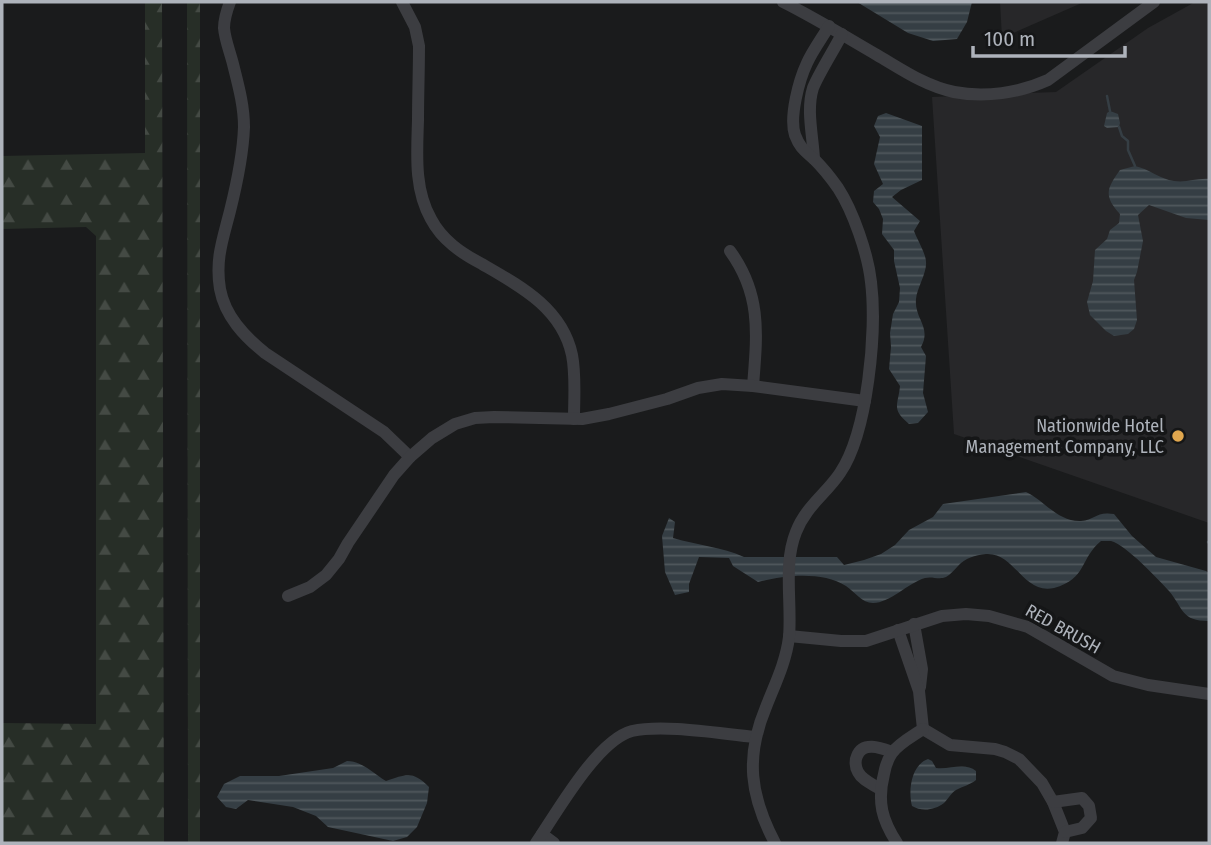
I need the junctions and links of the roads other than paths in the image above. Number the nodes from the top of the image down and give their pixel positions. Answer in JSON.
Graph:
{"nodes":[{"id":1,"x":230,"y":2,"type":"edge"},
{"id":2,"x":402,"y":2,"type":"edge"},
{"id":3,"x":783,"y":2,"type":"edge"},
{"id":4,"x":1154,"y":2,"type":"edge"},
{"id":5,"x":829,"y":26,"type":"junction"},
{"id":6,"x":842,"y":34,"type":"junction"},
{"id":7,"x":814,"y":159,"type":"junction"},
{"id":8,"x":730,"y":251,"type":"dead end"},
{"id":9,"x":753,"y":386,"type":"junction"},
{"id":10,"x":865,"y":401,"type":"junction"},
{"id":11,"x":574,"y":419,"type":"junction"},
{"id":12,"x":410,"y":457,"type":"junction"},
{"id":13,"x":288,"y":596,"type":"dead end"},
{"id":14,"x":914,"y":624,"type":"junction"},
{"id":15,"x":898,"y":630,"type":"junction"},
{"id":16,"x":789,"y":636,"type":"junction"},
{"id":17,"x":919,"y":691,"type":"junction"},
{"id":18,"x":1209,"y":694,"type":"edge"},
{"id":19,"x":923,"y":729,"type":"junction"},
{"id":20,"x":755,"y":737,"type":"junction"},
{"id":21,"x":892,"y":752,"type":"junction"},
{"id":22,"x":880,"y":789,"type":"junction"},
{"id":23,"x":1053,"y":802,"type":"junction"},
{"id":24,"x":1063,"y":838,"type":"edge"},
{"id":25,"x":539,"y":839,"type":"edge"},
{"id":26,"x":554,"y":843,"type":"edge"},
{"id":27,"x":775,"y":843,"type":"edge"},
{"id":28,"x":897,"y":843,"type":"edge"}],
"edges":[{"from":1,"to":12,"type":"street"},
{"from":2,"to":11,"type":"street"},
{"from":3,"to":5,"type":"street"},
{"from":4,"to":6,"type":"street"},
{"from":5,"to":6,"type":"street"},
{"from":5,"to":7,"type":"street"},
{"from":6,"to":7,"type":"street"},
{"from":7,"to":10,"type":"street"},
{"from":8,"to":9,"type":"street"},
{"from":9,"to":10,"type":"street"},
{"from":9,"to":11,"type":"street"},
{"from":10,"to":16,"type":"street"},
{"from":11,"to":12,"type":"street"},
{"from":12,"to":13,"type":"street"},
{"from":14,"to":15,"type":"street","name":"RED BRUSH"},
{"from":14,"to":17,"type":"street"},
{"from":14,"to":18,"type":"street","name":"RED BRUSH"},
{"from":15,"to":16,"type":"street","name":"RED BRUSH"},
{"from":15,"to":17,"type":"street"},
{"from":16,"to":20,"type":"street"},
{"from":17,"to":19,"type":"street"},
{"from":19,"to":21,"type":"street"},
{"from":19,"to":23,"type":"street"},
{"from":20,"to":25,"type":"street"},
{"from":20,"to":27,"type":"street"},
{"from":21,"to":22,"type":"street"},
{"from":21,"to":22,"type":"street"},
{"from":22,"to":28,"type":"street"},
{"from":23,"to":24,"type":"street"},
{"from":23,"to":24,"type":"street"},
{"from":25,"to":26,"type":"street"}]}
